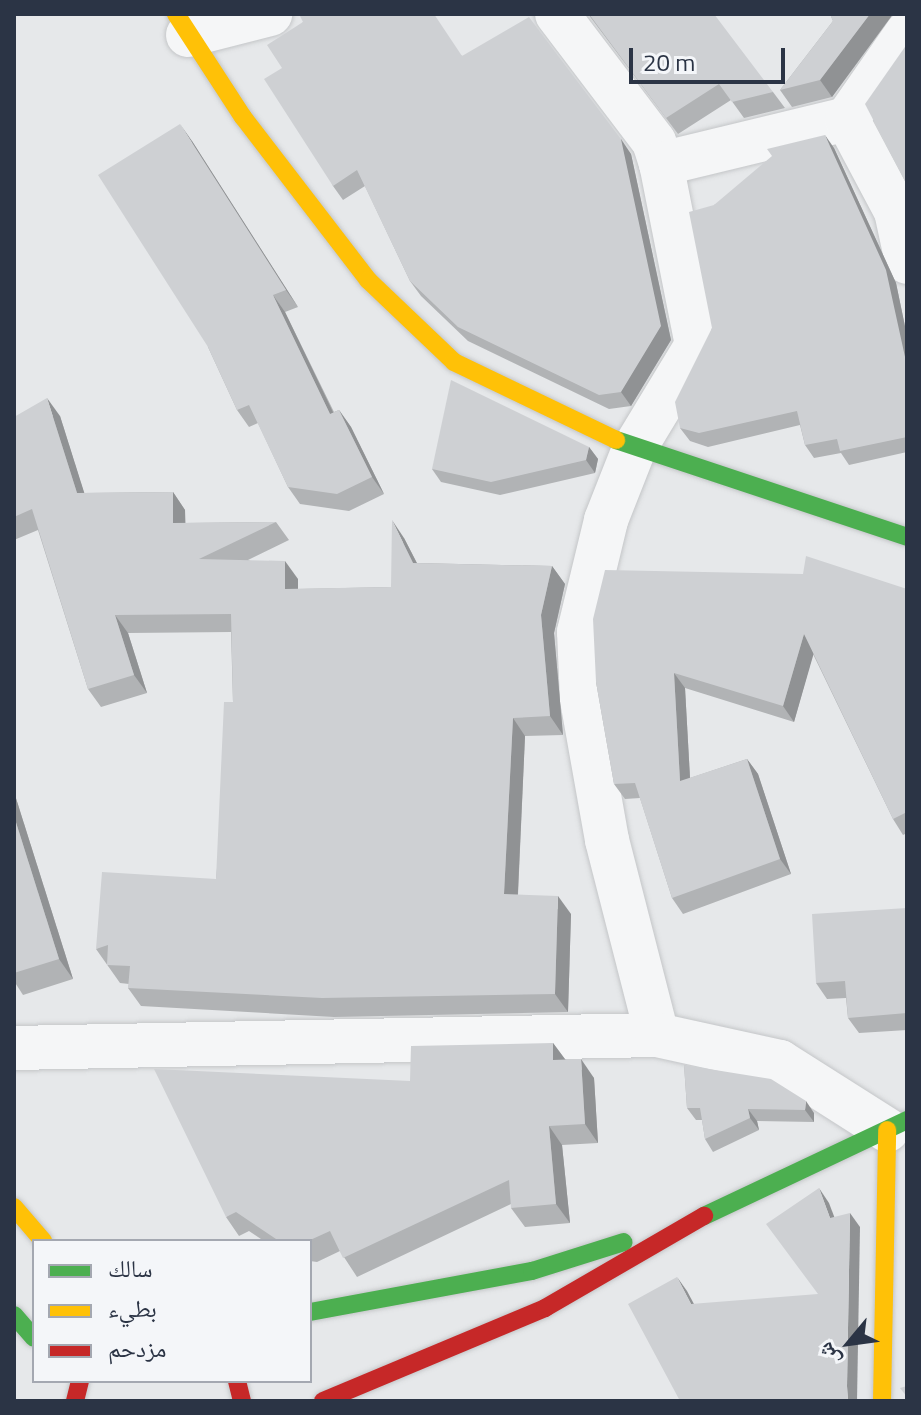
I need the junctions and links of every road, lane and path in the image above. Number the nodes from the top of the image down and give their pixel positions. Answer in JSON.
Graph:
{"nodes":[{"id":1,"x":270,"y":14,"type":"edge"},
{"id":2,"x":557,"y":14,"type":"edge"},
{"id":3,"x":182,"y":25,"type":"edge"},
{"id":4,"x":907,"y":33,"type":"edge"},
{"id":5,"x":847,"y":119,"type":"junction"},
{"id":6,"x":661,"y":164,"type":"junction"},
{"id":7,"x":907,"y":262,"type":"edge"},
{"id":8,"x":634,"y":449,"type":"junction"},
{"id":9,"x":907,"y":537,"type":"edge"},
{"id":10,"x":657,"y":1035,"type":"junction"},
{"id":11,"x":14,"y":1048,"type":"edge"},
{"id":12,"x":897,"y":1125,"type":"edge"},
{"id":13,"x":14,"y":1207,"type":"edge"},
{"id":14,"x":699,"y":1219,"type":"junction"},
{"id":15,"x":41,"y":1239,"type":"edge"},
{"id":16,"x":312,"y":1312,"type":"edge"},
{"id":17,"x":14,"y":1315,"type":"edge"},
{"id":18,"x":32,"y":1336,"type":"edge"},
{"id":19,"x":323,"y":1401,"type":"edge"},
{"id":20,"x":882,"y":1401,"type":"edge"}],
"edges":[{"from":1,"to":3,"type":"street"},
{"from":2,"to":6,"type":"street"},
{"from":3,"to":8,"type":"street"},
{"from":4,"to":5,"type":"street"},
{"from":5,"to":6,"type":"street"},
{"from":5,"to":7,"type":"street"},
{"from":6,"to":8,"type":"street"},
{"from":8,"to":9,"type":"street"},
{"from":8,"to":10,"type":"street"},
{"from":10,"to":11,"type":"street"},
{"from":10,"to":12,"type":"street"},
{"from":12,"to":14,"type":"street"},
{"from":12,"to":20,"type":"street"},
{"from":13,"to":15,"type":"street"},
{"from":14,"to":16,"type":"street"},
{"from":14,"to":19,"type":"street"},
{"from":17,"to":18,"type":"street"}]}
